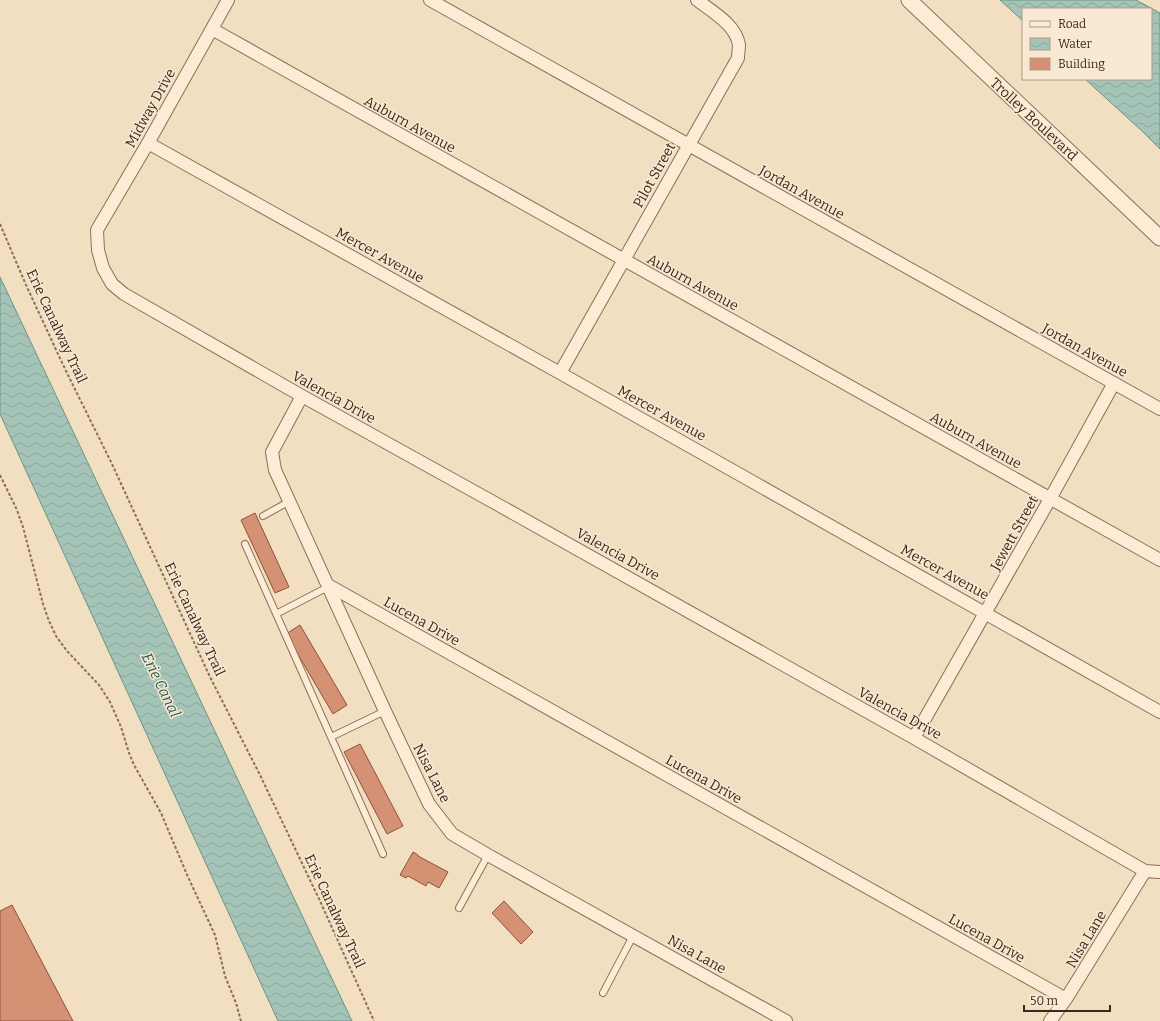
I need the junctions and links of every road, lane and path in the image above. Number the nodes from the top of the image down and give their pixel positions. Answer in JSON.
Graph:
{"nodes":[{"id":1,"x":228,"y":0,"type":"edge"},
{"id":2,"x":430,"y":0,"type":"edge"},
{"id":3,"x":698,"y":0,"type":"edge"},
{"id":4,"x":909,"y":0,"type":"edge"},
{"id":5,"x":212,"y":30,"type":"junction"},
{"id":6,"x":148,"y":143,"type":"junction"},
{"id":7,"x":688,"y":145,"type":"junction"},
{"id":8,"x":0,"y":224,"type":"edge"},
{"id":9,"x":97,"y":230,"type":"joint"},
{"id":10,"x":1160,"y":238,"type":"edge"},
{"id":11,"x":623,"y":261,"type":"junction"},
{"id":12,"x":560,"y":372,"type":"junction"},
{"id":13,"x":1114,"y":383,"type":"junction"},
{"id":14,"x":302,"y":396,"type":"junction"},
{"id":15,"x":1160,"y":409,"type":"edge"},
{"id":16,"x":0,"y":475,"type":"edge"},
{"id":17,"x":1050,"y":499,"type":"junction"},
{"id":18,"x":290,"y":501,"type":"junction"},
{"id":19,"x":263,"y":516,"type":"dead end"},
{"id":20,"x":245,"y":544,"type":"dead end"},
{"id":21,"x":1160,"y":560,"type":"edge"},
{"id":22,"x":328,"y":586,"type":"junction"},
{"id":23,"x":986,"y":613,"type":"junction"},
{"id":24,"x":276,"y":614,"type":"junction"},
{"id":25,"x":385,"y":710,"type":"junction"},
{"id":26,"x":1160,"y":712,"type":"edge"},
{"id":27,"x":331,"y":737,"type":"junction"},
{"id":28,"x":914,"y":738,"type":"junction"},
{"id":29,"x":383,"y":854,"type":"dead end"},
{"id":30,"x":488,"y":855,"type":"junction"},
{"id":31,"x":1145,"y":871,"type":"junction"},
{"id":32,"x":1160,"y":872,"type":"edge"},
{"id":33,"x":459,"y":908,"type":"dead end"},
{"id":34,"x":633,"y":936,"type":"junction"},
{"id":35,"x":603,"y":993,"type":"dead end"},
{"id":36,"x":1066,"y":999,"type":"junction"},
{"id":37,"x":241,"y":1021,"type":"edge"},
{"id":38,"x":374,"y":1021,"type":"edge"},
{"id":39,"x":786,"y":1021,"type":"edge"},
{"id":40,"x":1050,"y":1021,"type":"edge"}],
"edges":[{"from":1,"to":5,"type":"street","name":"Midway Drive"},
{"from":2,"to":7,"type":"street","name":"Jordan Avenue"},
{"from":3,"to":7,"type":"street","name":"Pilot Street"},
{"from":4,"to":10,"type":"street","name":"Trolley Boulevard"},
{"from":5,"to":6,"type":"street","name":"Midway Drive"},
{"from":5,"to":11,"type":"street","name":"Auburn Avenue"},
{"from":6,"to":9,"type":"street","name":"Midway Drive"},
{"from":6,"to":12,"type":"street","name":"Mercer Avenue"},
{"from":7,"to":11,"type":"street","name":"Pilot Street"},
{"from":7,"to":13,"type":"street","name":"Jordan Avenue"},
{"from":8,"to":38,"type":"path","name":"Erie Canalway Trail"},
{"from":9,"to":14,"type":"street","name":"Valencia Drive"},
{"from":11,"to":12,"type":"street","name":"Pilot Street"},
{"from":11,"to":17,"type":"street","name":"Auburn Avenue"},
{"from":12,"to":23,"type":"street","name":"Mercer Avenue"},
{"from":13,"to":15,"type":"street","name":"Jordan Avenue"},
{"from":13,"to":17,"type":"street","name":"Jewett Street"},
{"from":14,"to":18,"type":"street","name":"Nisa Lane"},
{"from":14,"to":28,"type":"street","name":"Valencia Drive"},
{"from":16,"to":37,"type":"path"},
{"from":17,"to":21,"type":"street","name":"Auburn Avenue"},
{"from":17,"to":23,"type":"street","name":"Jewett Street"},
{"from":18,"to":19,"type":"lane"},
{"from":18,"to":22,"type":"street","name":"Nisa Lane"},
{"from":20,"to":24,"type":"lane"},
{"from":22,"to":24,"type":"lane"},
{"from":22,"to":25,"type":"street","name":"Nisa Lane"},
{"from":22,"to":36,"type":"street","name":"Lucena Drive"},
{"from":23,"to":26,"type":"street","name":"Mercer Avenue"},
{"from":23,"to":28,"type":"street","name":"Jewett Street"},
{"from":24,"to":27,"type":"lane"},
{"from":25,"to":27,"type":"lane"},
{"from":25,"to":30,"type":"street","name":"Nisa Lane"},
{"from":27,"to":29,"type":"lane"},
{"from":28,"to":31,"type":"street","name":"Valencia Drive"},
{"from":30,"to":33,"type":"lane"},
{"from":30,"to":34,"type":"street","name":"Nisa Lane"},
{"from":31,"to":32,"type":"street","name":"Valencia Drive"},
{"from":31,"to":36,"type":"street","name":"Nisa Lane"},
{"from":34,"to":35,"type":"lane"},
{"from":34,"to":39,"type":"street","name":"Nisa Lane"},
{"from":36,"to":40,"type":"street","name":"Nisa Lane"}]}
